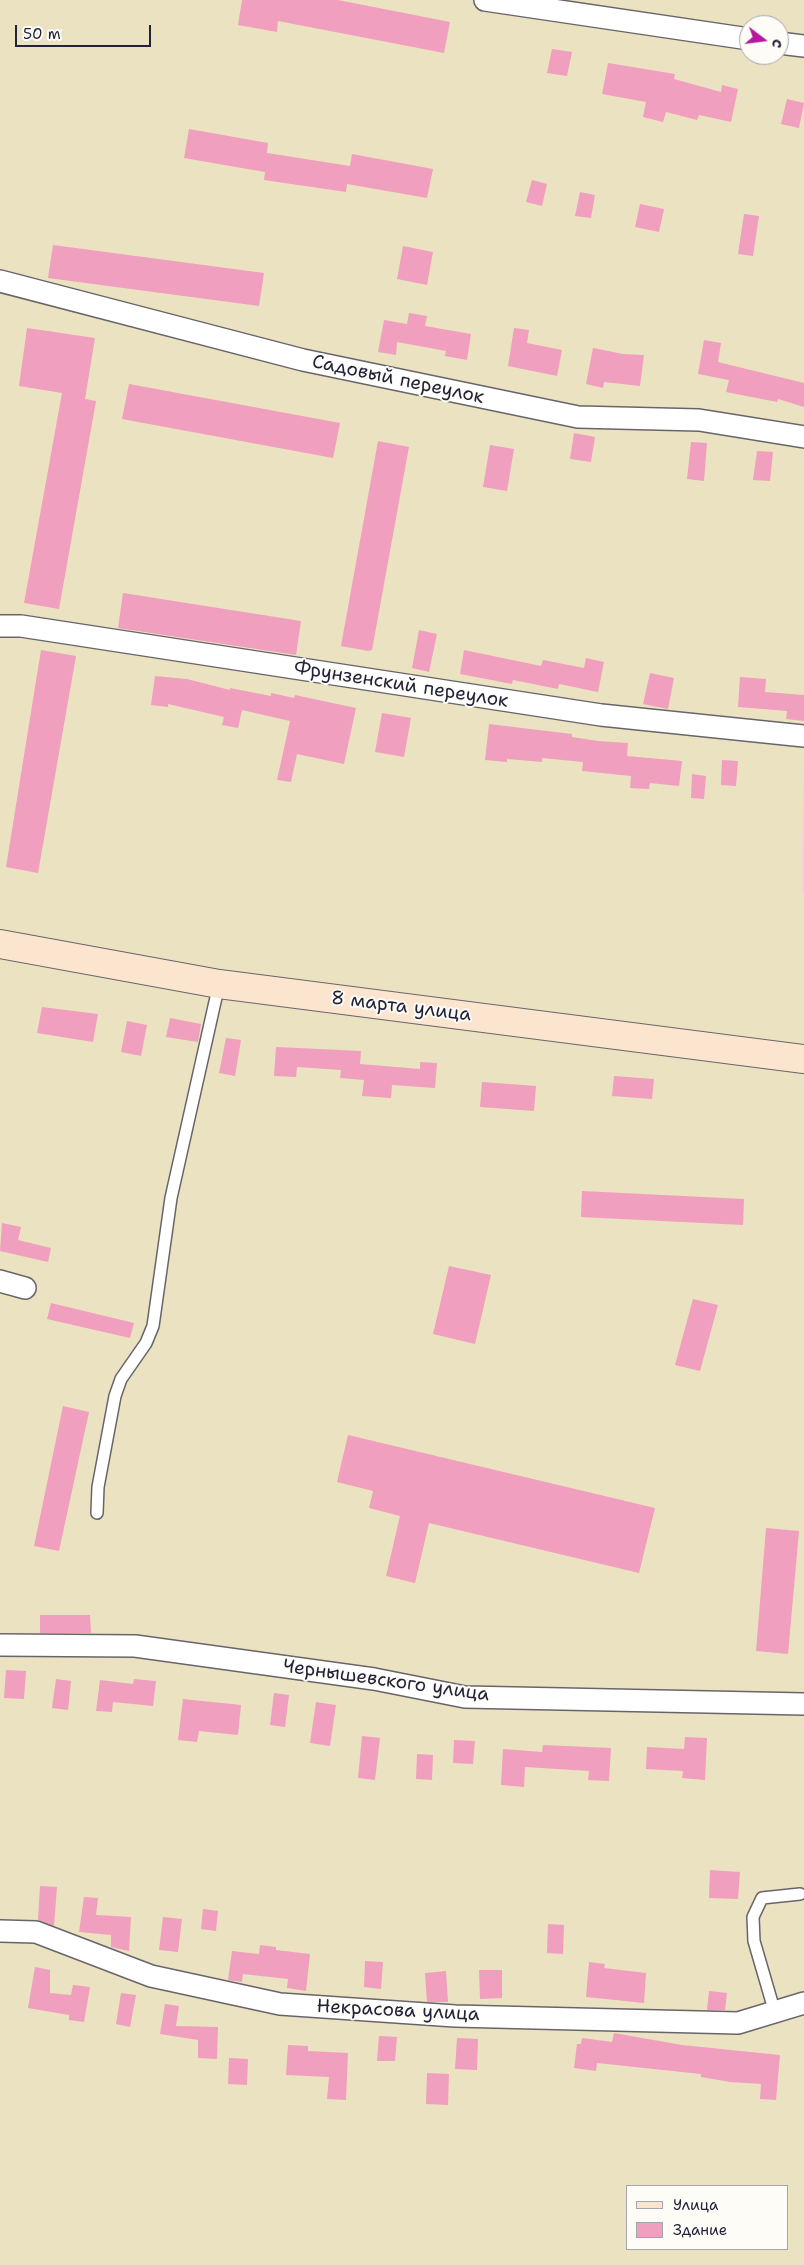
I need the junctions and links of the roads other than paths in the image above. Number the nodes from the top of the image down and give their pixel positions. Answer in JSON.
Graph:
{"nodes":[{"id":1,"x":485,"y":0,"type":"edge"},
{"id":2,"x":739,"y":37,"type":"edge"},
{"id":3,"x":789,"y":44,"type":"edge"},
{"id":4,"x":804,"y":46,"type":"edge"},
{"id":5,"x":0,"y":281,"type":"edge"},
{"id":6,"x":804,"y":437,"type":"edge"},
{"id":7,"x":0,"y":626,"type":"edge"},
{"id":8,"x":804,"y":736,"type":"edge"},
{"id":9,"x":0,"y":944,"type":"edge"},
{"id":10,"x":219,"y":984,"type":"junction"},
{"id":11,"x":804,"y":1059,"type":"edge"},
{"id":12,"x":0,"y":1282,"type":"edge"},
{"id":13,"x":25,"y":1288,"type":"dead end"},
{"id":14,"x":98,"y":1513,"type":"dead end"},
{"id":15,"x":0,"y":1645,"type":"edge"},
{"id":16,"x":804,"y":1704,"type":"edge"},
{"id":17,"x":800,"y":1894,"type":"dead end"},
{"id":18,"x":0,"y":1931,"type":"edge"},
{"id":19,"x":804,"y":2003,"type":"edge"},
{"id":20,"x":775,"y":2013,"type":"junction"}],
"edges":[{"from":1,"to":2,"type":"street"},
{"from":3,"to":4,"type":"street"},
{"from":5,"to":6,"type":"street","name":"Садовый переулок"},
{"from":7,"to":8,"type":"street","name":"Фрунзенский переулок"},
{"from":9,"to":10,"type":"street","name":"8 марта улица"},
{"from":10,"to":11,"type":"street","name":"8 марта улица"},
{"from":10,"to":14,"type":"lane"},
{"from":12,"to":13,"type":"street"},
{"from":15,"to":16,"type":"street","name":"Чернышевского улица"},
{"from":17,"to":20,"type":"lane"},
{"from":18,"to":20,"type":"street","name":"Некрасова улица"},
{"from":19,"to":20,"type":"street","name":"Некрасова улица"}]}
